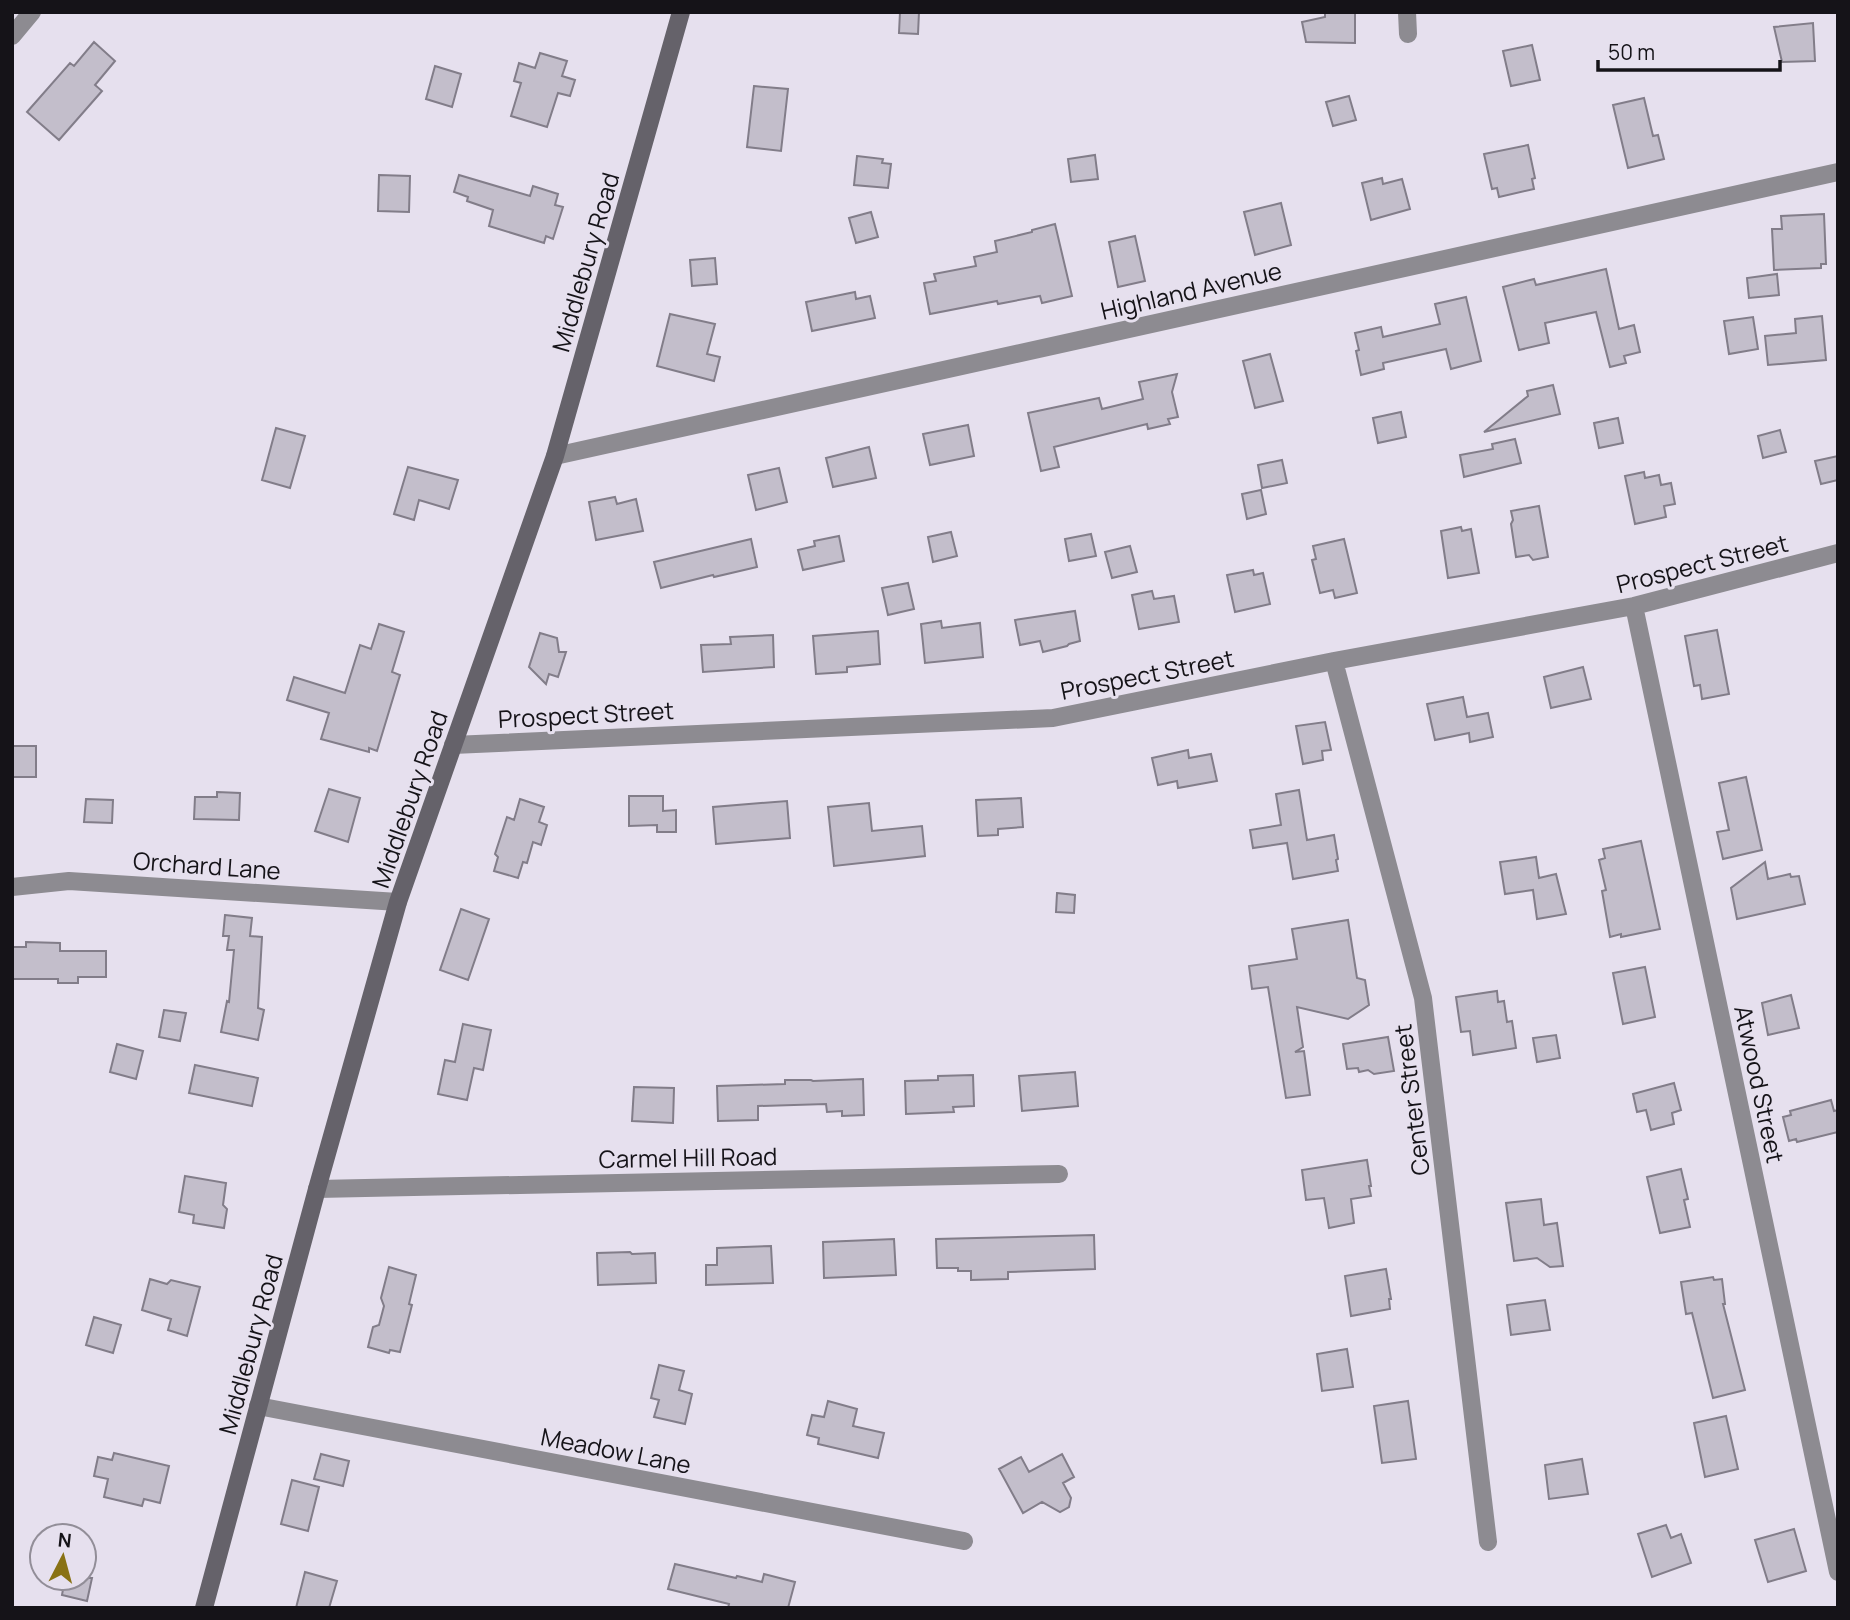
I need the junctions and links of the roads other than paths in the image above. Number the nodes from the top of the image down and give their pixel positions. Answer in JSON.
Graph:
{"nodes":[{"id":1,"x":32,"y":12,"type":"edge"},
{"id":2,"x":681,"y":12,"type":"edge"},
{"id":3,"x":1407,"y":12,"type":"edge"},
{"id":4,"x":1408,"y":34,"type":"dead end"},
{"id":5,"x":12,"y":36,"type":"edge"},
{"id":6,"x":1838,"y":172,"type":"edge"},
{"id":7,"x":555,"y":456,"type":"junction"},
{"id":8,"x":1838,"y":553,"type":"edge"},
{"id":9,"x":1634,"y":606,"type":"junction"},
{"id":10,"x":1334,"y":661,"type":"junction"},
{"id":11,"x":453,"y":745,"type":"junction"},
{"id":12,"x":12,"y":887,"type":"edge"},
{"id":13,"x":398,"y":902,"type":"junction"},
{"id":14,"x":1059,"y":1174,"type":"dead end"},
{"id":15,"x":317,"y":1189,"type":"junction"},
{"id":16,"x":258,"y":1406,"type":"junction"},
{"id":17,"x":964,"y":1541,"type":"dead end"},
{"id":18,"x":1488,"y":1542,"type":"dead end"},
{"id":19,"x":1838,"y":1572,"type":"edge"},
{"id":20,"x":204,"y":1608,"type":"edge"}],
"edges":[{"from":1,"to":5,"type":"street"},
{"from":2,"to":7,"type":"street","name":"Middlebury Road"},
{"from":3,"to":4,"type":"street"},
{"from":6,"to":7,"type":"street","name":"Highland Avenue"},
{"from":7,"to":11,"type":"street","name":"Middlebury Road"},
{"from":8,"to":9,"type":"street","name":"Prospect Street"},
{"from":9,"to":10,"type":"street","name":"Prospect Street"},
{"from":9,"to":19,"type":"street","name":"Atwood Street"},
{"from":10,"to":11,"type":"street","name":"Prospect Street"},
{"from":10,"to":18,"type":"street","name":"Center Street"},
{"from":11,"to":13,"type":"street","name":"Middlebury Road"},
{"from":12,"to":13,"type":"street","name":"Orchard Lane"},
{"from":13,"to":15,"type":"street","name":"Middlebury Road"},
{"from":14,"to":15,"type":"street","name":"Carmel Hill Road"},
{"from":15,"to":16,"type":"street","name":"Middlebury Road"},
{"from":16,"to":17,"type":"street","name":"Meadow Lane"},
{"from":16,"to":20,"type":"street","name":"Middlebury Road"}]}
